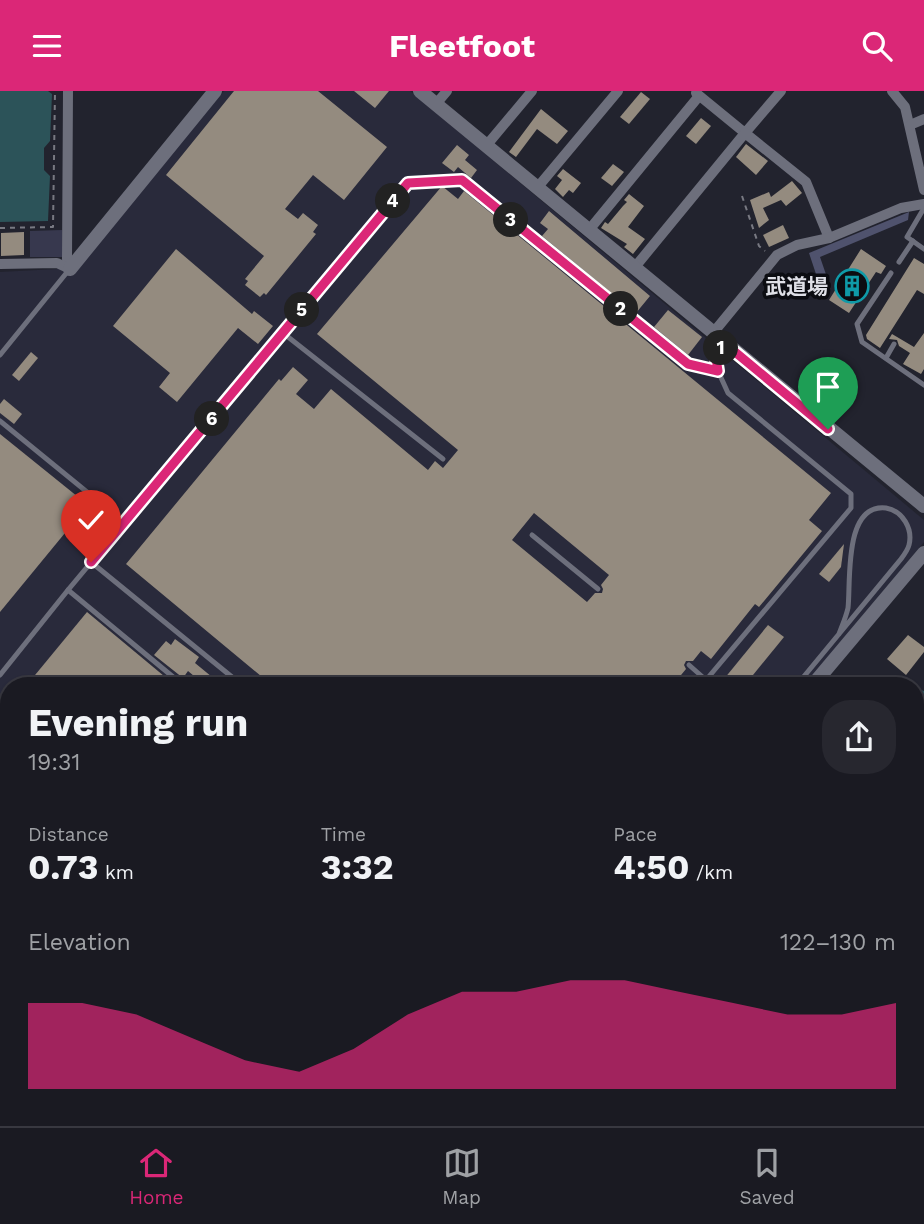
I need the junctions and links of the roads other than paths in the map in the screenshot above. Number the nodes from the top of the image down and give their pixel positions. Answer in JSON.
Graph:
{"nodes":[{"id":1,"x":68,"y":91,"type":"edge"},
{"id":2,"x":215,"y":91,"type":"edge"},
{"id":3,"x":420,"y":91,"type":"edge"},
{"id":4,"x":447,"y":91,"type":"edge"},
{"id":5,"x":532,"y":91,"type":"edge"},
{"id":6,"x":618,"y":91,"type":"edge"},
{"id":7,"x":781,"y":91,"type":"edge"},
{"id":8,"x":892,"y":91,"type":"edge"},
{"id":9,"x":696,"y":93,"type":"edge"},
{"id":10,"x":436,"y":104,"type":"junction"},
{"id":11,"x":924,"y":119,"type":"edge"},
{"id":12,"x":910,"y":125,"type":"junction"},
{"id":13,"x":745,"y":133,"type":"junction"},
{"id":14,"x":486,"y":146,"type":"junction"},
{"id":15,"x":537,"y":188,"type":"junction"},
{"id":16,"x":924,"y":190,"type":"edge"},
{"id":17,"x":924,"y":206,"type":"edge"},
{"id":18,"x":589,"y":230,"type":"junction"},
{"id":19,"x":829,"y":238,"type":"junction"},
{"id":20,"x":913,"y":241,"type":"junction"},
{"id":21,"x":924,"y":249,"type":"edge"},
{"id":22,"x":899,"y":262,"type":"dead end"},
{"id":23,"x":0,"y":264,"type":"edge"},
{"id":24,"x":635,"y":267,"type":"junction"},
{"id":25,"x":70,"y":269,"type":"junction"},
{"id":26,"x":891,"y":273,"type":"dead end"},
{"id":27,"x":283,"y":334,"type":"junction"},
{"id":28,"x":718,"y":338,"type":"junction"},
{"id":29,"x":894,"y":344,"type":"dead end"},
{"id":30,"x":0,"y":355,"type":"edge"},
{"id":31,"x":886,"y":358,"type":"junction"},
{"id":32,"x":718,"y":371,"type":"junction"},
{"id":33,"x":924,"y":386,"type":"edge"},
{"id":34,"x":0,"y":421,"type":"edge"},
{"id":35,"x":443,"y":459,"type":"dead end"},
{"id":36,"x":924,"y":506,"type":"edge"},
{"id":37,"x":125,"y":523,"type":"junction"},
{"id":38,"x":532,"y":535,"type":"dead end"},
{"id":39,"x":922,"y":558,"type":"edge"},
{"id":40,"x":91,"y":562,"type":"junction"},
{"id":41,"x":598,"y":589,"type":"dead end"},
{"id":42,"x":68,"y":590,"type":"junction"},
{"id":43,"x":839,"y":634,"type":"junction"},
{"id":44,"x":689,"y":665,"type":"dead end"},
{"id":45,"x":0,"y":675,"type":"edge"},
{"id":46,"x":173,"y":677,"type":"edge"},
{"id":47,"x":232,"y":677,"type":"edge"},
{"id":48,"x":703,"y":677,"type":"edge"},
{"id":49,"x":709,"y":677,"type":"edge"},
{"id":50,"x":803,"y":677,"type":"edge"},
{"id":51,"x":820,"y":677,"type":"edge"}],
"edges":[{"from":1,"to":25,"type":"street"},
{"from":2,"to":25,"type":"street"},
{"from":3,"to":10,"type":"street"},
{"from":4,"to":10,"type":"street"},
{"from":5,"to":14,"type":"street"},
{"from":6,"to":15,"type":"street"},
{"from":7,"to":13,"type":"street"},
{"from":8,"to":12,"type":"street"},
{"from":9,"to":13,"type":"street"},
{"from":9,"to":18,"type":"street"},
{"from":10,"to":14,"type":"street"},
{"from":11,"to":12,"type":"street"},
{"from":12,"to":16,"type":"street"},
{"from":13,"to":19,"type":"street"},
{"from":13,"to":24,"type":"street"},
{"from":14,"to":15,"type":"street"},
{"from":15,"to":18,"type":"street"},
{"from":17,"to":19,"type":"street"},
{"from":17,"to":20,"type":"lane"},
{"from":18,"to":24,"type":"street"},
{"from":19,"to":28,"type":"street"},
{"from":20,"to":21,"type":"lane"},
{"from":20,"to":22,"type":"lane"},
{"from":23,"to":25,"type":"street"},
{"from":24,"to":28,"type":"street"},
{"from":25,"to":30,"type":"lane"},
{"from":26,"to":31,"type":"lane"},
{"from":27,"to":32,"type":"lane"},
{"from":27,"to":35,"type":"lane"},
{"from":27,"to":37,"type":"lane"},
{"from":28,"to":32,"type":"lane"},
{"from":28,"to":36,"type":"street"},
{"from":29,"to":31,"type":"lane"},
{"from":31,"to":33,"type":"lane"},
{"from":32,"to":49,"type":"lane"},
{"from":34,"to":37,"type":"lane"},
{"from":37,"to":40,"type":"lane"},
{"from":38,"to":41,"type":"lane"},
{"from":39,"to":51,"type":"street"},
{"from":40,"to":42,"type":"lane"},
{"from":40,"to":47,"type":"lane"},
{"from":42,"to":45,"type":"lane"},
{"from":42,"to":46,"type":"lane"},
{"from":43,"to":43,"type":"lane"},
{"from":43,"to":50,"type":"lane"},
{"from":44,"to":48,"type":"lane"}]}
